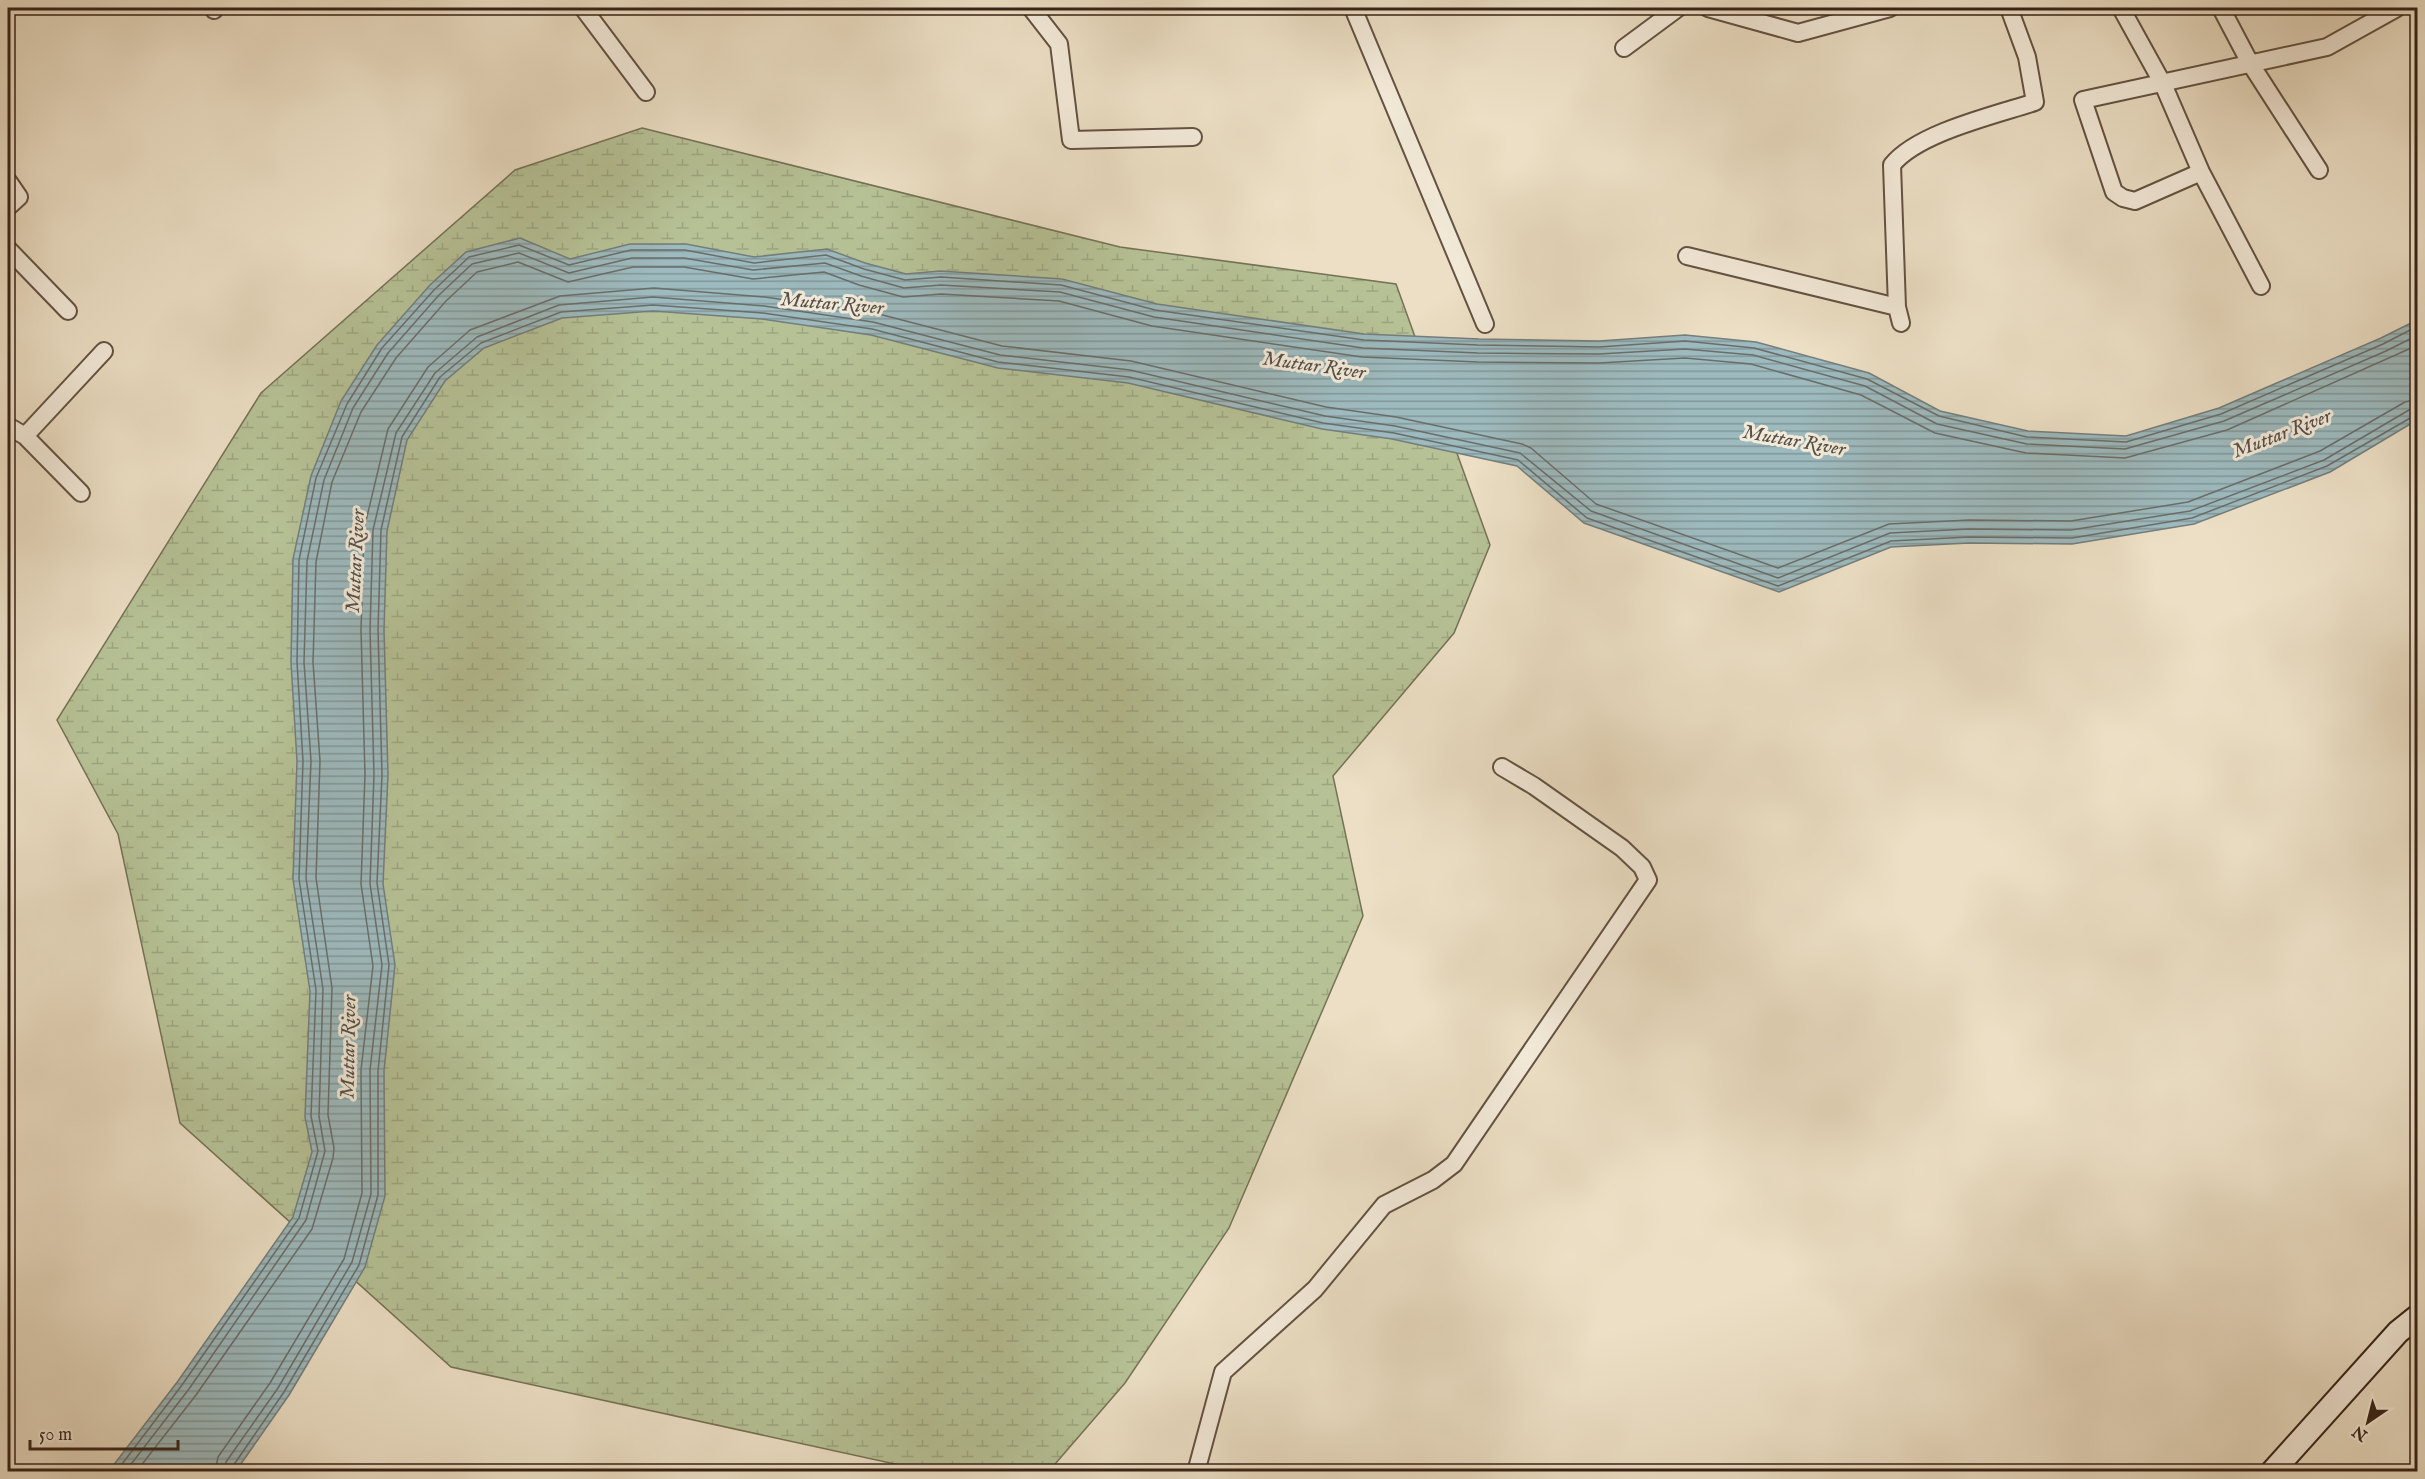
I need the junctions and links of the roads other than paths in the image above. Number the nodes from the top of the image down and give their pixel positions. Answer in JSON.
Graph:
{"nodes":[{"id":1,"x":583,"y":8,"type":"edge"},
{"id":2,"x":1031,"y":8,"type":"edge"},
{"id":3,"x":1353,"y":8,"type":"edge"},
{"id":4,"x":1678,"y":8,"type":"edge"},
{"id":5,"x":1708,"y":8,"type":"edge"},
{"id":6,"x":1890,"y":8,"type":"edge"},
{"id":7,"x":2009,"y":8,"type":"edge"},
{"id":8,"x":2121,"y":8,"type":"edge"},
{"id":9,"x":2221,"y":8,"type":"edge"},
{"id":10,"x":2397,"y":8,"type":"edge"},
{"id":11,"x":1624,"y":48,"type":"dead end"},
{"id":12,"x":2250,"y":63,"type":"junction"},
{"id":13,"x":2163,"y":84,"type":"junction"},
{"id":14,"x":646,"y":92,"type":"dead end"},
{"id":15,"x":1193,"y":137,"type":"dead end"},
{"id":16,"x":2319,"y":170,"type":"dead end"},
{"id":17,"x":2201,"y":172,"type":"junction"},
{"id":18,"x":8,"y":181,"type":"edge"},
{"id":19,"x":8,"y":207,"type":"edge"},
{"id":20,"x":8,"y":249,"type":"edge"},
{"id":21,"x":1687,"y":256,"type":"dead end"},
{"id":22,"x":2261,"y":286,"type":"dead end"},
{"id":23,"x":68,"y":311,"type":"dead end"},
{"id":24,"x":1485,"y":324,"type":"dead end"},
{"id":25,"x":104,"y":351,"type":"dead end"},
{"id":26,"x":8,"y":426,"type":"edge"},
{"id":27,"x":25,"y":436,"type":"junction"},
{"id":28,"x":81,"y":493,"type":"dead end"},
{"id":29,"x":1502,"y":767,"type":"dead end"},
{"id":30,"x":2418,"y":1317,"type":"edge"},
{"id":31,"x":1196,"y":1472,"type":"edge"},
{"id":32,"x":2272,"y":1472,"type":"edge"}],
"edges":[{"from":1,"to":14,"type":"street"},
{"from":2,"to":15,"type":"street"},
{"from":3,"to":24,"type":"street"},
{"from":4,"to":11,"type":"street"},
{"from":5,"to":6,"type":"street"},
{"from":7,"to":21,"type":"street"},
{"from":8,"to":13,"type":"street"},
{"from":9,"to":12,"type":"street"},
{"from":10,"to":12,"type":"street"},
{"from":12,"to":13,"type":"street"},
{"from":12,"to":16,"type":"street"},
{"from":13,"to":17,"type":"street"},
{"from":13,"to":17,"type":"street"},
{"from":17,"to":22,"type":"street"},
{"from":18,"to":19,"type":"street"},
{"from":20,"to":23,"type":"street"},
{"from":25,"to":27,"type":"street"},
{"from":26,"to":27,"type":"street"},
{"from":27,"to":28,"type":"street"},
{"from":29,"to":31,"type":"street"},
{"from":30,"to":32,"type":"main road"}]}
